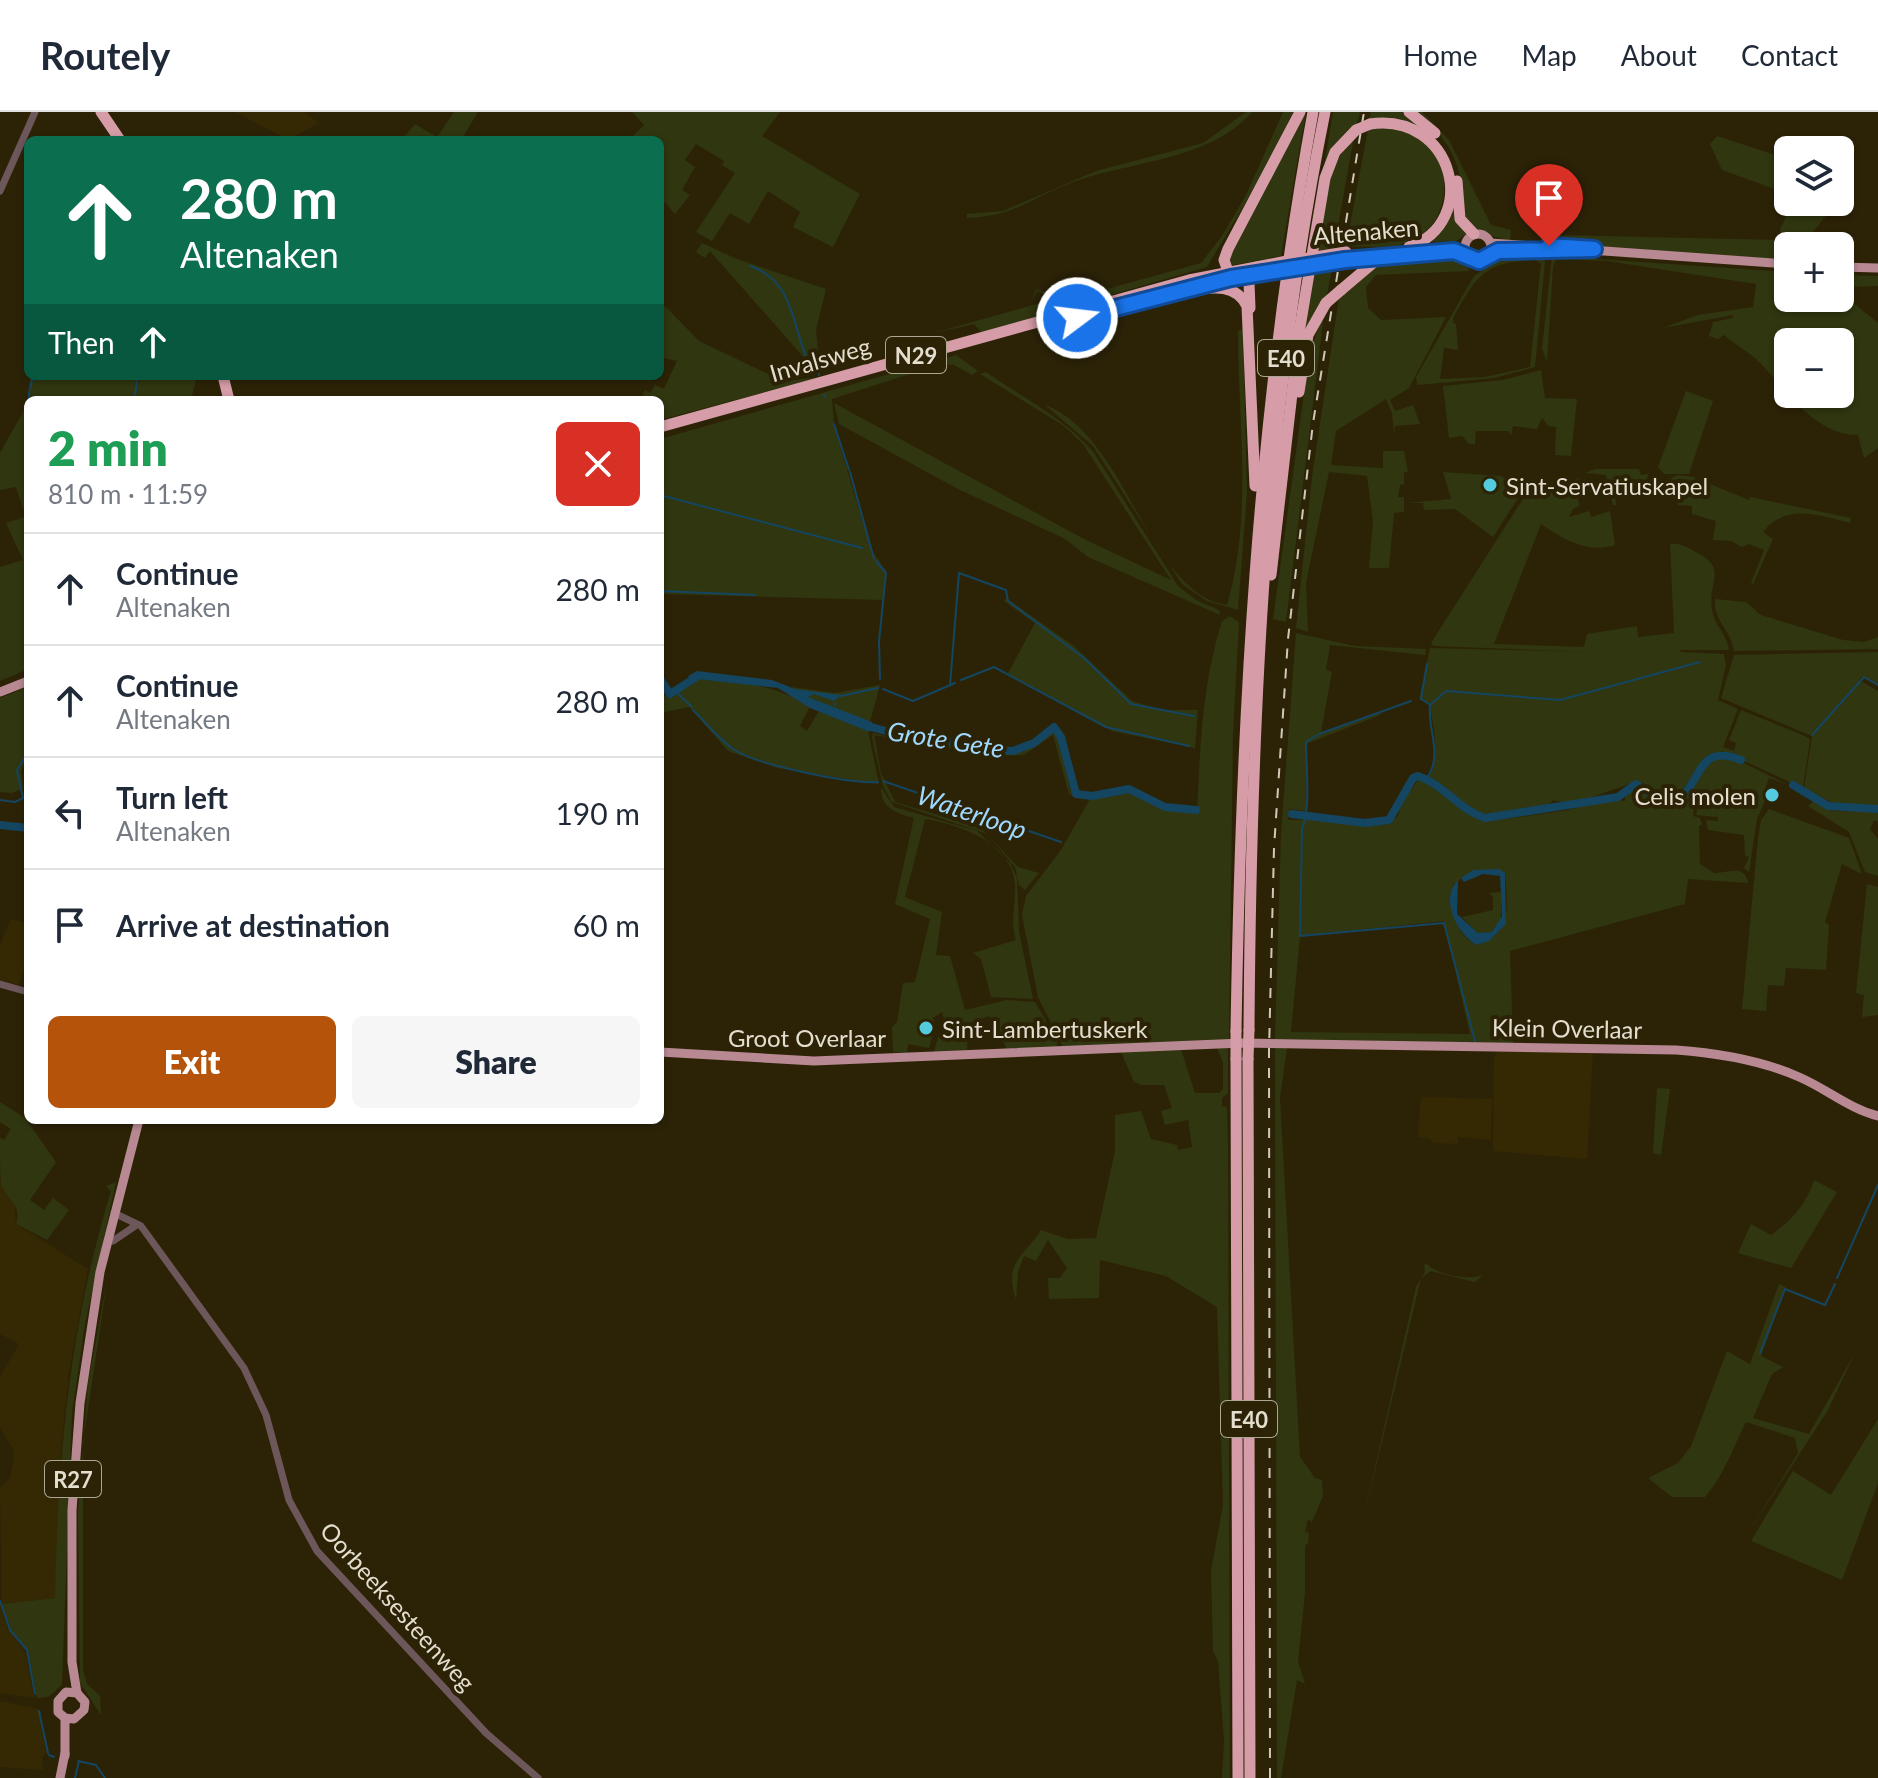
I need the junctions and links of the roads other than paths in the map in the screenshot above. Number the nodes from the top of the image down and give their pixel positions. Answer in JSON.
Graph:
{"nodes":[{"id":1,"x":35,"y":112,"type":"edge"},
{"id":2,"x":101,"y":112,"type":"edge"},
{"id":3,"x":107,"y":112,"type":"edge"},
{"id":4,"x":1300,"y":112,"type":"edge"},
{"id":5,"x":1313,"y":112,"type":"edge"},
{"id":6,"x":1325,"y":112,"type":"edge"},
{"id":7,"x":1409,"y":112,"type":"edge"},
{"id":8,"x":24,"y":136,"type":"edge"},
{"id":9,"x":120,"y":136,"type":"edge"},
{"id":10,"x":121,"y":136,"type":"edge"},
{"id":11,"x":24,"y":137,"type":"edge"},
{"id":12,"x":0,"y":191,"type":"edge"},
{"id":13,"x":1474,"y":234,"type":"junction"},
{"id":14,"x":1409,"y":247,"type":"junction"},
{"id":15,"x":1466,"y":248,"type":"junction"},
{"id":16,"x":1491,"y":248,"type":"junction"},
{"id":17,"x":1228,"y":249,"type":"junction"},
{"id":18,"x":1346,"y":256,"type":"junction"},
{"id":19,"x":1381,"y":256,"type":"junction"},
{"id":20,"x":1774,"y":263,"type":"edge"},
{"id":21,"x":1854,"y":267,"type":"edge"},
{"id":22,"x":1270,"y":268,"type":"joint"},
{"id":23,"x":1878,"y":268,"type":"edge"},
{"id":24,"x":1254,"y":270,"type":"junction"},
{"id":25,"x":1228,"y":275,"type":"junction"},
{"id":26,"x":1186,"y":285,"type":"junction"},
{"id":27,"x":1249,"y":323,"type":"junction"},
{"id":28,"x":664,"y":426,"type":"edge"},
{"id":29,"x":664,"y":432,"type":"edge"},
{"id":30,"x":1258,"y":499,"type":"junction"},
{"id":31,"x":1279,"y":515,"type":"junction"},
{"id":32,"x":1262,"y":606,"type":"junction"},
{"id":33,"x":24,"y":680,"type":"edge"},
{"id":34,"x":0,"y":690,"type":"edge"},
{"id":35,"x":0,"y":984,"type":"edge"},
{"id":36,"x":24,"y":991,"type":"edge"},
{"id":37,"x":1242,"y":1030,"type":"junction"},
{"id":38,"x":1242,"y":1043,"type":"joint"},
{"id":39,"x":664,"y":1052,"type":"edge"},
{"id":40,"x":1242,"y":1059,"type":"junction"},
{"id":41,"x":1878,"y":1116,"type":"edge"},
{"id":42,"x":138,"y":1124,"type":"edge"},
{"id":43,"x":144,"y":1124,"type":"edge"},
{"id":44,"x":116,"y":1216,"type":"junction"},
{"id":45,"x":135,"y":1226,"type":"junction"},
{"id":46,"x":144,"y":1231,"type":"junction"},
{"id":47,"x":113,"y":1241,"type":"junction"},
{"id":48,"x":97,"y":1297,"type":"junction"},
{"id":49,"x":72,"y":1662,"type":"junction"},
{"id":50,"x":65,"y":1693,"type":"junction"},
{"id":51,"x":77,"y":1693,"type":"junction"},
{"id":52,"x":70,"y":1718,"type":"junction"},
{"id":53,"x":60,"y":1778,"type":"edge"},
{"id":54,"x":538,"y":1778,"type":"edge"},
{"id":55,"x":1238,"y":1778,"type":"edge"},
{"id":56,"x":1250,"y":1778,"type":"edge"}],
"edges":[{"from":1,"to":8,"type":"street"},
{"from":2,"to":9,"type":"highway"},
{"from":3,"to":10,"type":"highway"},
{"from":4,"to":17,"type":"highway"},
{"from":5,"to":30,"type":"highway","number":"E40"},
{"from":6,"to":32,"type":"highway","number":"E40"},
{"from":7,"to":13,"type":"highway"},
{"from":11,"to":12,"type":"street"},
{"from":13,"to":15,"type":"main road"},
{"from":13,"to":16,"type":"main road"},
{"from":14,"to":15,"type":"highway","name":"Altenaken","number":"N29"},
{"from":14,"to":18,"type":"highway","name":"Altenaken","number":"N29"},
{"from":14,"to":31,"type":"highway","bridge":true},
{"from":15,"to":16,"type":"main road"},
{"from":15,"to":19,"type":"highway","name":"Altenaken","number":"N29"},
{"from":16,"to":20,"type":"main road"},
{"from":17,"to":25,"type":"highway"},
{"from":17,"to":26,"type":"highway"},
{"from":18,"to":19,"type":"highway","name":"Altenaken","number":"N29"},
{"from":18,"to":22,"type":"highway","name":"Altenaken","number":"N29","bridge":true},
{"from":19,"to":31,"type":"highway","bridge":true},
{"from":21,"to":23,"type":"main road"},
{"from":22,"to":24,"type":"highway","name":"Invalsweg","number":"N29"},
{"from":24,"to":25,"type":"highway","name":"Invalsweg","number":"N29"},
{"from":24,"to":27,"type":"highway"},
{"from":25,"to":26,"type":"highway","name":"Invalsweg","number":"N29"},
{"from":26,"to":27,"type":"highway"},
{"from":26,"to":28,"type":"highway","name":"Invalsweg","number":"N29"},
{"from":26,"to":29,"type":"highway","name":"Invalsweg","number":"N29"},
{"from":27,"to":30,"type":"highway"},
{"from":30,"to":37,"type":"highway","number":"E40"},
{"from":31,"to":32,"type":"highway"},
{"from":32,"to":37,"type":"highway","number":"E40"},
{"from":33,"to":34,"type":"main road"},
{"from":35,"to":36,"type":"street"},
{"from":37,"to":40,"type":"highway","number":"E40","bridge":true},
{"from":38,"to":39,"type":"main road","name":"Groot Overlaar"},
{"from":38,"to":41,"type":"main road","name":"Klein Overlaar"},
{"from":40,"to":55,"type":"highway","number":"E40"},
{"from":40,"to":56,"type":"highway","number":"E40"},
{"from":42,"to":44,"type":"main road","number":"R27"},
{"from":43,"to":44,"type":"main road","number":"R27"},
{"from":44,"to":45,"type":"street","name":"Oorbeeksesteenweg"},
{"from":44,"to":46,"type":"street","name":"Oorbeeksesteenweg"},
{"from":44,"to":47,"type":"main road","number":"R27"},
{"from":44,"to":48,"type":"main road","number":"R27"},
{"from":45,"to":46,"type":"street","name":"Oorbeeksesteenweg"},
{"from":45,"to":47,"type":"street"},
{"from":46,"to":54,"type":"street","name":"Oorbeeksesteenweg"},
{"from":47,"to":48,"type":"main road","number":"R27"},
{"from":48,"to":49,"type":"main road","number":"R27"},
{"from":49,"to":50,"type":"main road","number":"R27"},
{"from":49,"to":51,"type":"main road","number":"R27"},
{"from":50,"to":51,"type":"main road"},
{"from":50,"to":52,"type":"main road"},
{"from":51,"to":52,"type":"main road"},
{"from":52,"to":53,"type":"main road"}]}
